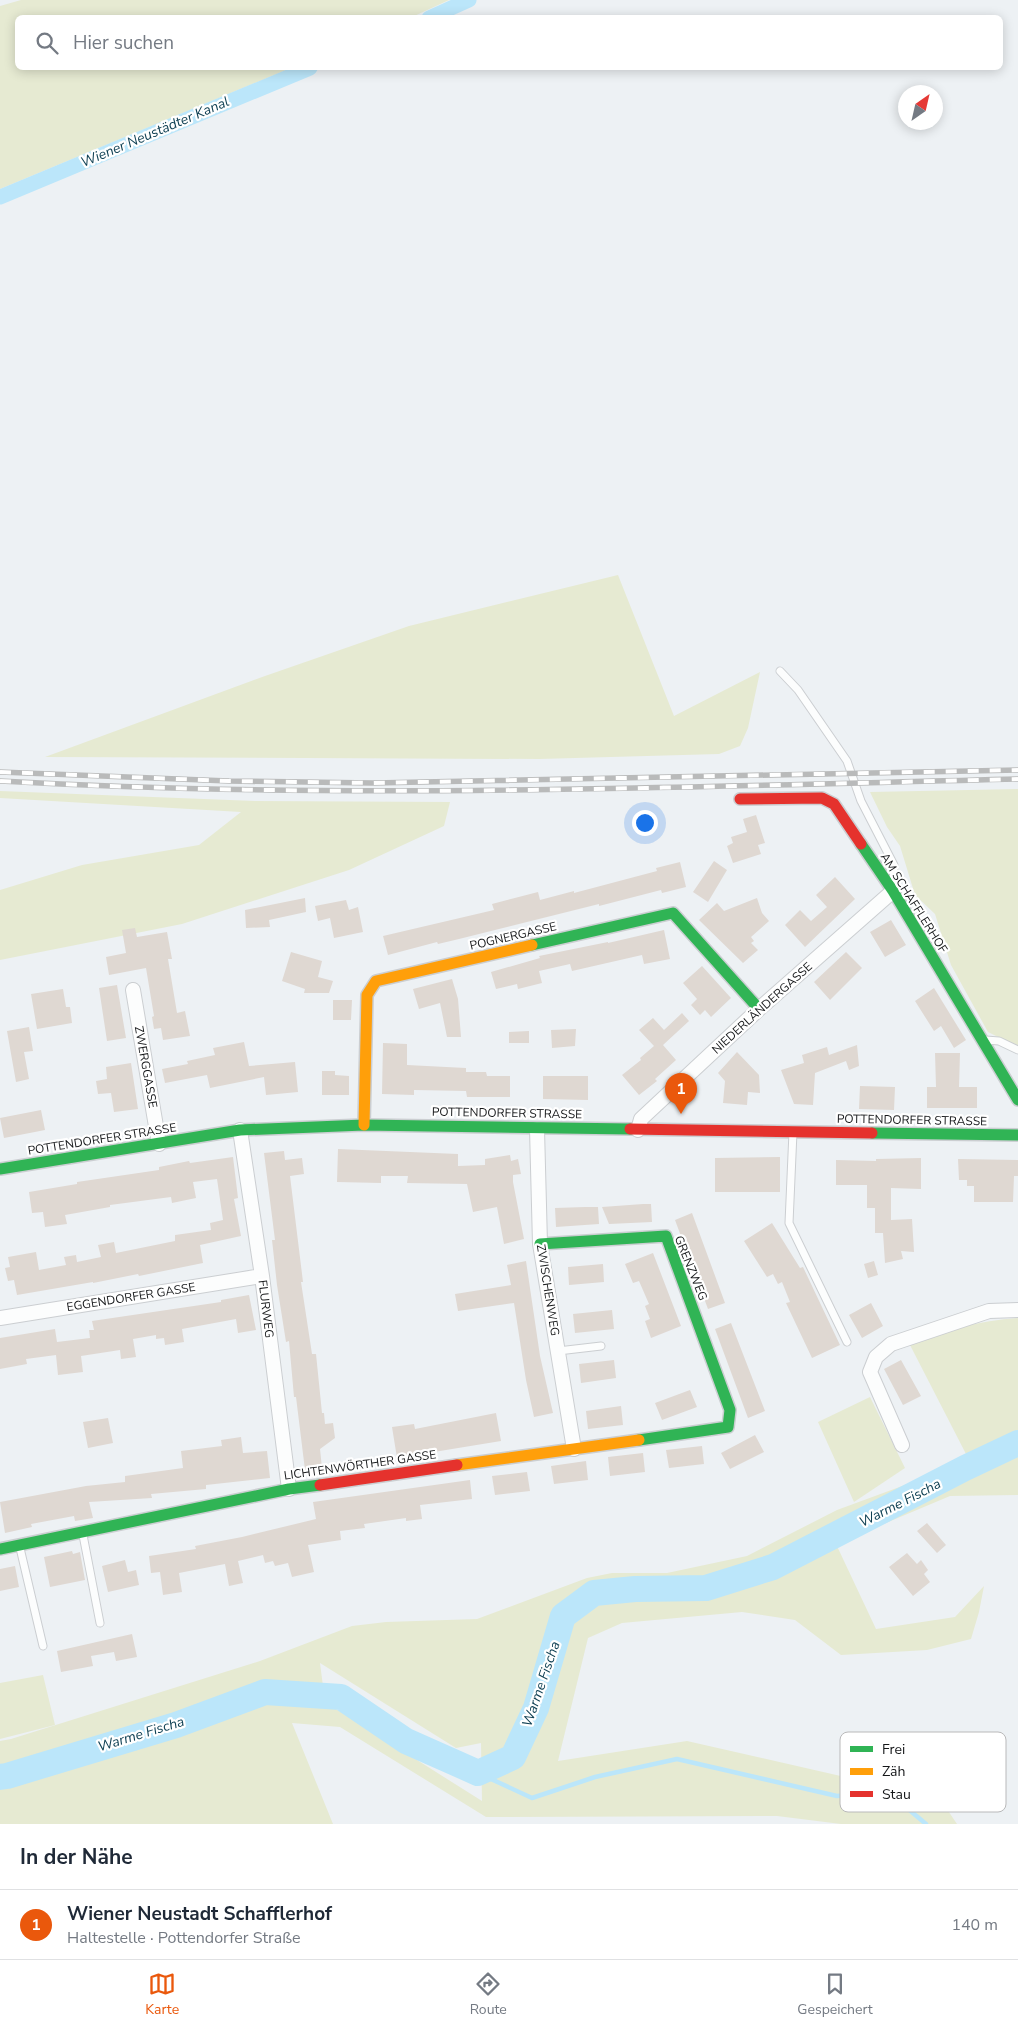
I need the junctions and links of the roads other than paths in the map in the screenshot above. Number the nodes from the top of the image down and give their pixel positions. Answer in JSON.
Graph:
{"nodes":[{"id":1,"x":780,"y":671,"type":"dead end"},
{"id":2,"x":740,"y":800,"type":"dead end"},
{"id":3,"x":893,"y":891,"type":"junction"},
{"id":4,"x":132,"y":990,"type":"dead end"},
{"id":5,"x":759,"y":1009,"type":"junction"},
{"id":6,"x":982,"y":1039,"type":"junction"},
{"id":7,"x":1018,"y":1050,"type":"edge"},
{"id":8,"x":1017,"y":1094,"type":"edge"},
{"id":9,"x":364,"y":1125,"type":"junction"},
{"id":10,"x":536,"y":1129,"type":"junction"},
{"id":11,"x":240,"y":1130,"type":"junction"},
{"id":12,"x":638,"y":1130,"type":"junction"},
{"id":13,"x":793,"y":1132,"type":"junction"},
{"id":14,"x":1018,"y":1135,"type":"edge"},
{"id":15,"x":159,"y":1144,"type":"junction"},
{"id":16,"x":0,"y":1170,"type":"edge"},
{"id":17,"x":540,"y":1244,"type":"junction"},
{"id":18,"x":262,"y":1276,"type":"junction"},
{"id":19,"x":1018,"y":1310,"type":"edge"},
{"id":20,"x":0,"y":1318,"type":"edge"},
{"id":21,"x":848,"y":1342,"type":"dead end"},
{"id":22,"x":601,"y":1346,"type":"dead end"},
{"id":23,"x":558,"y":1351,"type":"junction"},
{"id":24,"x":728,"y":1427,"type":"joint"},
{"id":25,"x":902,"y":1445,"type":"dead end"},
{"id":26,"x":574,"y":1449,"type":"junction"},
{"id":27,"x":289,"y":1489,"type":"junction"},
{"id":28,"x":82,"y":1532,"type":"junction"},
{"id":29,"x":19,"y":1545,"type":"junction"},
{"id":30,"x":0,"y":1549,"type":"edge"},
{"id":31,"x":100,"y":1623,"type":"dead end"},
{"id":32,"x":43,"y":1646,"type":"dead end"}],
"edges":[{"from":1,"to":3,"type":"lane"},
{"from":2,"to":3,"type":"street","name":"AM SCHAFFLERHOF"},
{"from":3,"to":5,"type":"street","name":"NIEDERLÄNDERGASSE"},
{"from":3,"to":6,"type":"street","name":"AM SCHAFFLERHOF"},
{"from":4,"to":15,"type":"street","name":"ZWERGGASSE"},
{"from":5,"to":9,"type":"street","name":"POGNERGASSE"},
{"from":5,"to":12,"type":"street","name":"NIEDERLÄNDERGASSE"},
{"from":6,"to":7,"type":"lane"},
{"from":6,"to":8,"type":"street","name":"AM SCHAFFLERHOF"},
{"from":9,"to":10,"type":"street","name":"POTTENDORFER STRASSE"},
{"from":9,"to":11,"type":"street","name":"POTTENDORFER STRASSE"},
{"from":10,"to":12,"type":"street","name":"POTTENDORFER STRASSE"},
{"from":10,"to":17,"type":"street","name":"ZWISCHENWEG"},
{"from":11,"to":15,"type":"street","name":"POTTENDORFER STRASSE"},
{"from":11,"to":18,"type":"street","name":"FLURWEG"},
{"from":12,"to":13,"type":"street","name":"POTTENDORFER STRASSE"},
{"from":13,"to":14,"type":"street","name":"POTTENDORFER STRASSE"},
{"from":13,"to":21,"type":"lane"},
{"from":15,"to":16,"type":"street","name":"POTTENDORFER STRASSE"},
{"from":17,"to":23,"type":"street","name":"ZWISCHENWEG"},
{"from":17,"to":24,"type":"street","name":"GRENZWEG"},
{"from":18,"to":20,"type":"street","name":"EGGENDORFER GASSE"},
{"from":18,"to":27,"type":"street","name":"FLURWEG"},
{"from":19,"to":25,"type":"street"},
{"from":22,"to":23,"type":"lane"},
{"from":23,"to":26,"type":"street","name":"ZWISCHENWEG"},
{"from":24,"to":26,"type":"street","name":"LICHTENWÖRTHER GASSE"},
{"from":26,"to":27,"type":"street","name":"LICHTENWÖRTHER GASSE"},
{"from":27,"to":28,"type":"street","name":"LICHTENWÖRTHER GASSE"},
{"from":28,"to":29,"type":"street","name":"LICHTENWÖRTHER GASSE"},
{"from":28,"to":31,"type":"lane"},
{"from":29,"to":30,"type":"street","name":"LICHTENWÖRTHER GASSE"},
{"from":29,"to":32,"type":"lane"}]}
